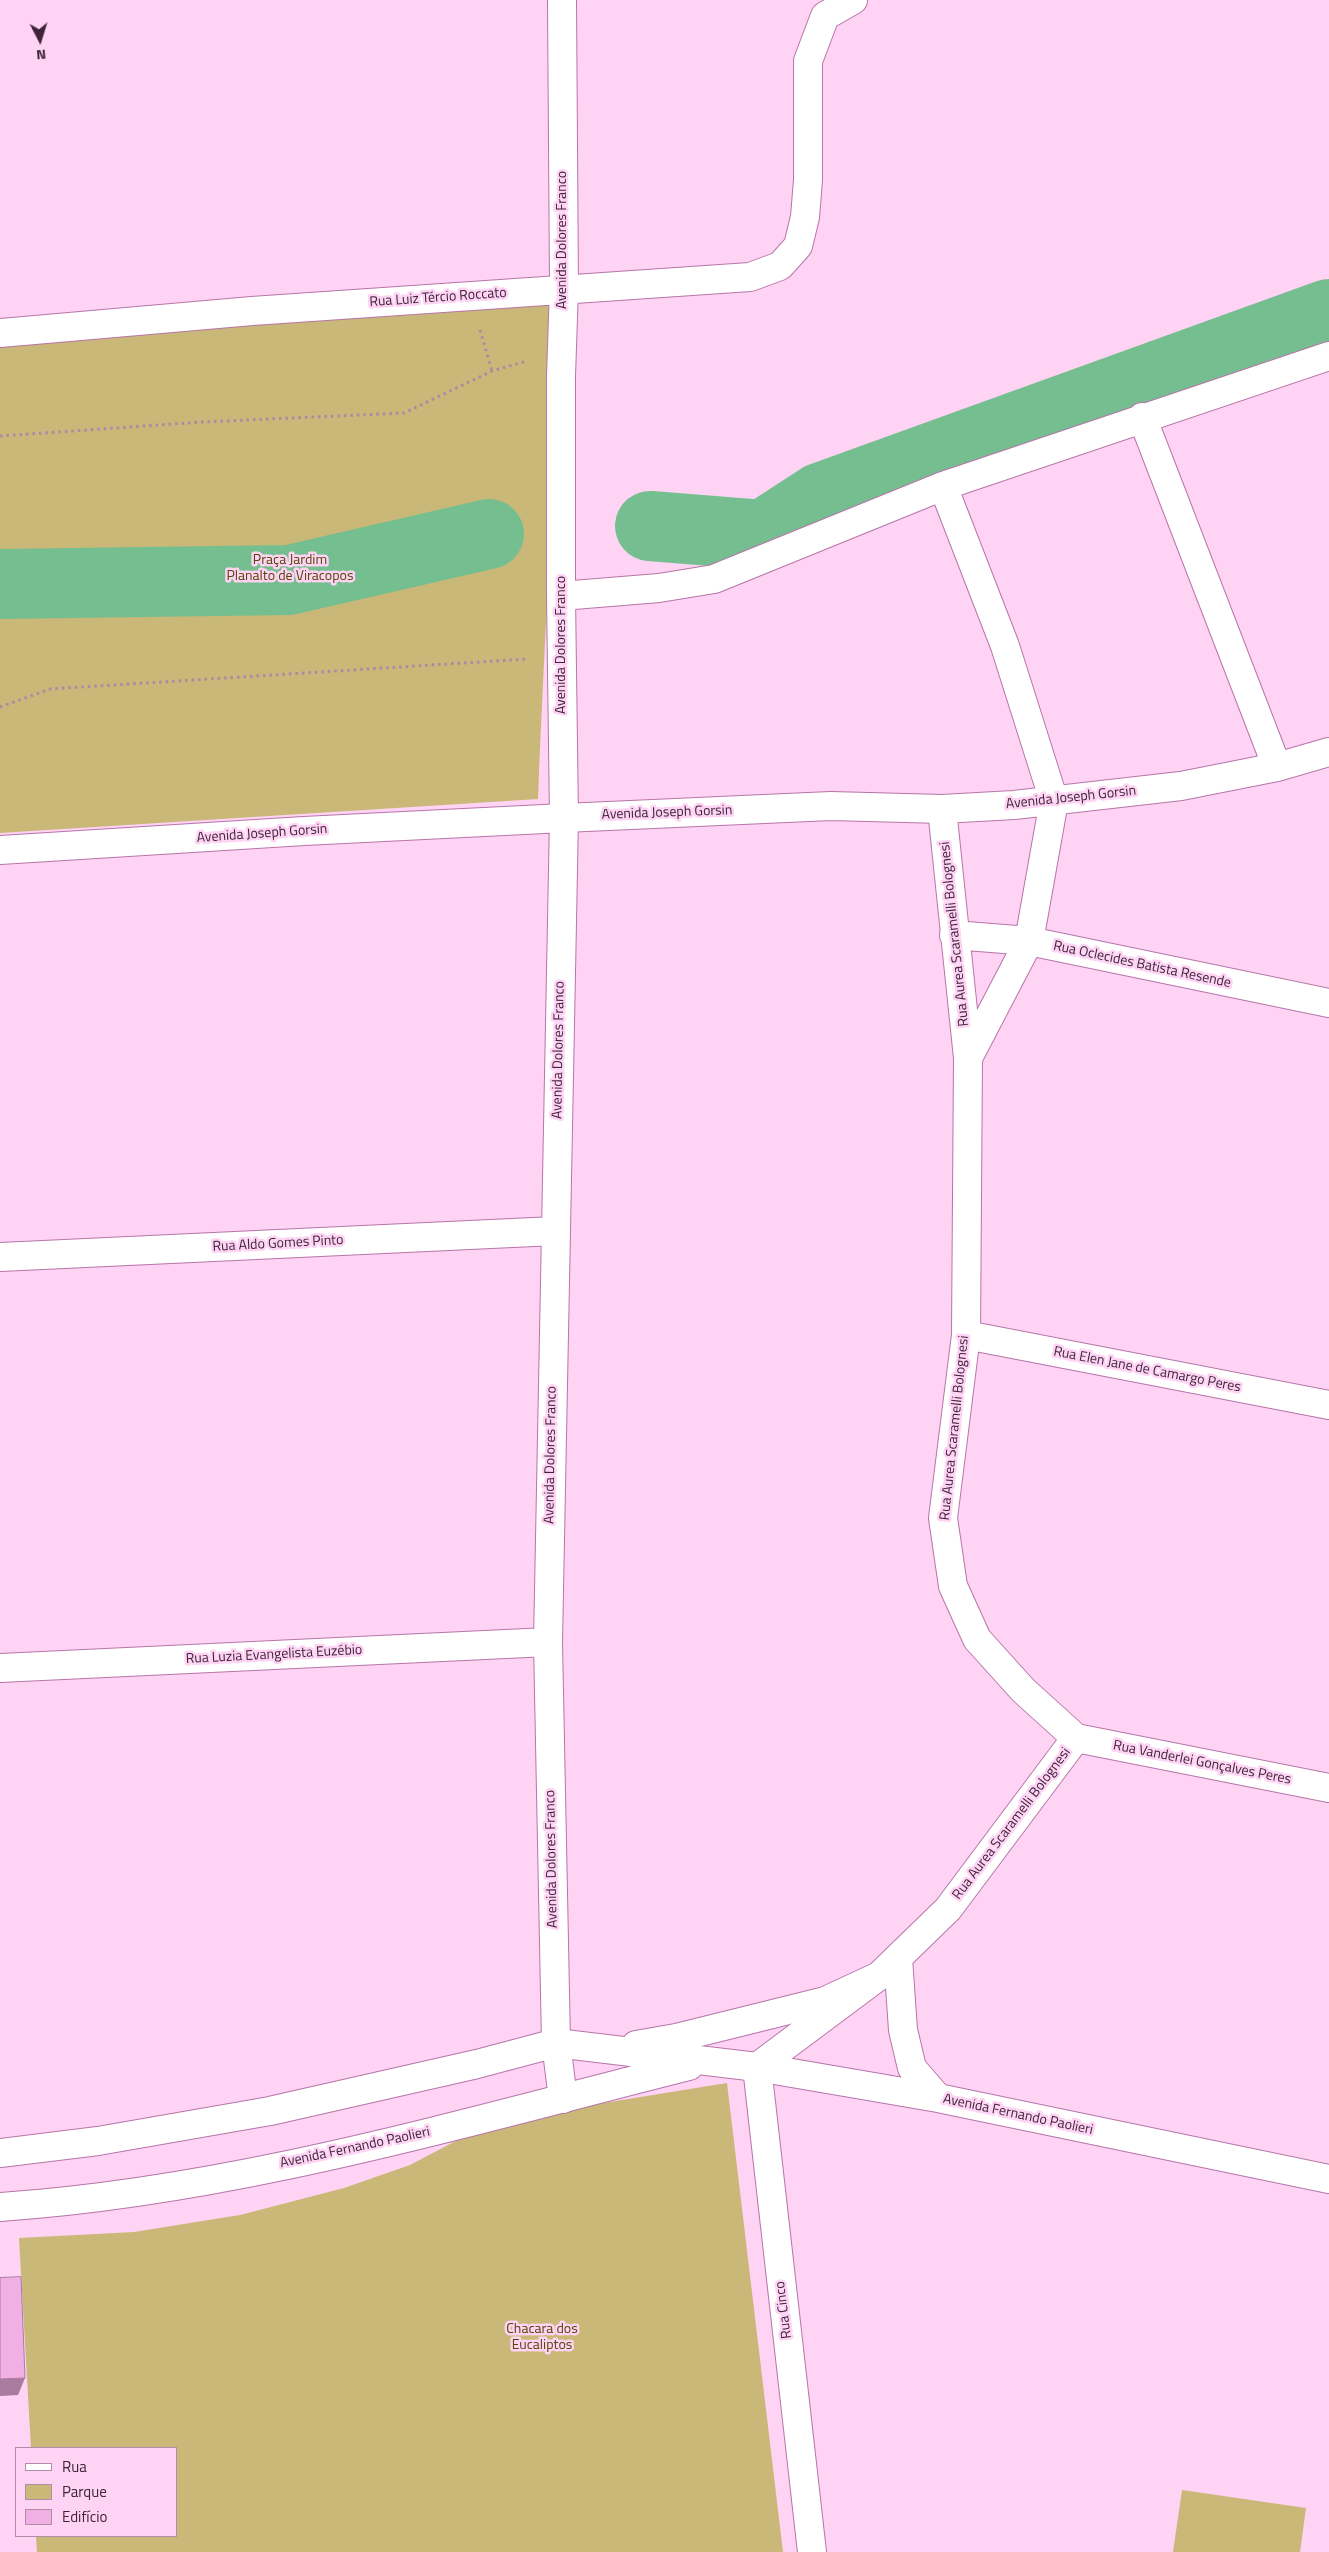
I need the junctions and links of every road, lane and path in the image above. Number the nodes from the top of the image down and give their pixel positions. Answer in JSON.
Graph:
{"nodes":[{"id":1,"x":562,"y":0,"type":"edge"},
{"id":2,"x":853,"y":0,"type":"edge"},
{"id":3,"x":564,"y":288,"type":"junction"},
{"id":4,"x":480,"y":328,"type":"dead end"},
{"id":5,"x":0,"y":333,"type":"edge"},
{"id":6,"x":1329,"y":356,"type":"edge"},
{"id":7,"x":535,"y":359,"type":"dead end"},
{"id":8,"x":492,"y":370,"type":"junction"},
{"id":9,"x":1142,"y":418,"type":"junction"},
{"id":10,"x":0,"y":436,"type":"edge"},
{"id":11,"x":944,"y":486,"type":"junction"},
{"id":12,"x":562,"y":596,"type":"junction"},
{"id":13,"x":562,"y":664,"type":"junction"},
{"id":14,"x":0,"y":707,"type":"edge"},
{"id":15,"x":1329,"y":752,"type":"edge"},
{"id":16,"x":1278,"y":767,"type":"junction"},
{"id":17,"x":1054,"y":801,"type":"junction"},
{"id":18,"x":942,"y":809,"type":"junction"},
{"id":19,"x":564,"y":818,"type":"junction"},
{"id":20,"x":0,"y":850,"type":"edge"},
{"id":21,"x":954,"y":934,"type":"junction"},
{"id":22,"x":1029,"y":941,"type":"junction"},
{"id":23,"x":1329,"y":1004,"type":"edge"},
{"id":24,"x":968,"y":1058,"type":"junction"},
{"id":25,"x":555,"y":1230,"type":"junction"},
{"id":26,"x":0,"y":1257,"type":"edge"},
{"id":27,"x":966,"y":1335,"type":"junction"},
{"id":28,"x":1329,"y":1405,"type":"edge"},
{"id":29,"x":548,"y":1642,"type":"junction"},
{"id":30,"x":0,"y":1668,"type":"edge"},
{"id":31,"x":1076,"y":1738,"type":"junction"},
{"id":32,"x":1329,"y":1788,"type":"edge"},
{"id":33,"x":889,"y":1967,"type":"junction"},
{"id":34,"x":556,"y":2043,"type":"junction"},
{"id":35,"x":609,"y":2050,"type":"junction"},
{"id":36,"x":705,"y":2062,"type":"junction"},
{"id":37,"x":757,"y":2067,"type":"junction"},
{"id":38,"x":938,"y":2098,"type":"junction"},
{"id":39,"x":563,"y":2099,"type":"junction"},
{"id":40,"x":0,"y":2152,"type":"edge"},
{"id":41,"x":1329,"y":2179,"type":"edge"},
{"id":42,"x":0,"y":2207,"type":"edge"},
{"id":43,"x":812,"y":2552,"type":"edge"}],
"edges":[{"from":1,"to":3,"type":"street","name":"Avenida Dolores Franco"},
{"from":2,"to":3,"type":"street","name":"Rua Luiz Tércio Roccato"},
{"from":3,"to":5,"type":"street","name":"Rua Luiz Tércio Roccato"},
{"from":3,"to":12,"type":"street","name":"Avenida Dolores Franco"},
{"from":4,"to":8,"type":"path"},
{"from":6,"to":9,"type":"street"},
{"from":7,"to":8,"type":"path"},
{"from":8,"to":10,"type":"path"},
{"from":9,"to":11,"type":"street"},
{"from":9,"to":16,"type":"street"},
{"from":11,"to":12,"type":"street"},
{"from":11,"to":17,"type":"street"},
{"from":12,"to":13,"type":"street","name":"Avenida Dolores Franco"},
{"from":13,"to":14,"type":"path"},
{"from":13,"to":19,"type":"street","name":"Avenida Dolores Franco"},
{"from":15,"to":16,"type":"street","name":"Avenida Joseph Gorsin"},
{"from":16,"to":17,"type":"street","name":"Avenida Joseph Gorsin"},
{"from":17,"to":18,"type":"street","name":"Avenida Joseph Gorsin"},
{"from":17,"to":22,"type":"street","name":"Rua Aurea Scaramelli Bolognesi"},
{"from":18,"to":19,"type":"street","name":"Avenida Joseph Gorsin"},
{"from":18,"to":21,"type":"street","name":"Rua Aurea Scaramelli Bolognesi"},
{"from":19,"to":20,"type":"street","name":"Avenida Joseph Gorsin"},
{"from":19,"to":25,"type":"street","name":"Avenida Dolores Franco"},
{"from":21,"to":22,"type":"street","name":"Rua Oclecides Batista Resende"},
{"from":21,"to":24,"type":"street","name":"Rua Aurea Scaramelli Bolognesi"},
{"from":22,"to":23,"type":"street","name":"Rua Oclecides Batista Resende"},
{"from":22,"to":24,"type":"street","name":"Rua Aurea Scaramelli Bolognesi"},
{"from":24,"to":27,"type":"street","name":"Rua Aurea Scaramelli Bolognesi"},
{"from":25,"to":26,"type":"street","name":"Rua Aldo Gomes Pinto"},
{"from":25,"to":29,"type":"street","name":"Avenida Dolores Franco"},
{"from":27,"to":28,"type":"street","name":"Rua Elen Jane de Camargo Peres"},
{"from":27,"to":31,"type":"street","name":"Rua Aurea Scaramelli Bolognesi"},
{"from":29,"to":30,"type":"street","name":"Rua Luzia Evangelista Euzébio"},
{"from":29,"to":34,"type":"street","name":"Avenida Dolores Franco"},
{"from":31,"to":32,"type":"street","name":"Rua Vanderlei Gonçalves Peres"},
{"from":31,"to":33,"type":"street","name":"Rua Aurea Scaramelli Bolognesi"},
{"from":33,"to":35,"type":"street"},
{"from":33,"to":37,"type":"street","name":"Rua Aurea Scaramelli Bolognesi"},
{"from":33,"to":38,"type":"street"},
{"from":34,"to":35,"type":"street","name":"Avenida Fernando Paolieri"},
{"from":34,"to":39,"type":"street","name":"Avenida Dolores Franco"},
{"from":34,"to":40,"type":"street","name":"Avenida Fernando Paolieri"},
{"from":35,"to":36,"type":"street","name":"Avenida Fernando Paolieri"},
{"from":36,"to":37,"type":"street","name":"Avenida Fernando Paolieri"},
{"from":36,"to":39,"type":"street","name":"Avenida Fernando Paolieri"},
{"from":37,"to":38,"type":"street","name":"Avenida Fernando Paolieri"},
{"from":37,"to":43,"type":"street","name":"Rua Cinco"},
{"from":38,"to":41,"type":"street","name":"Avenida Fernando Paolieri"},
{"from":39,"to":42,"type":"street","name":"Avenida Fernando Paolieri"}]}
